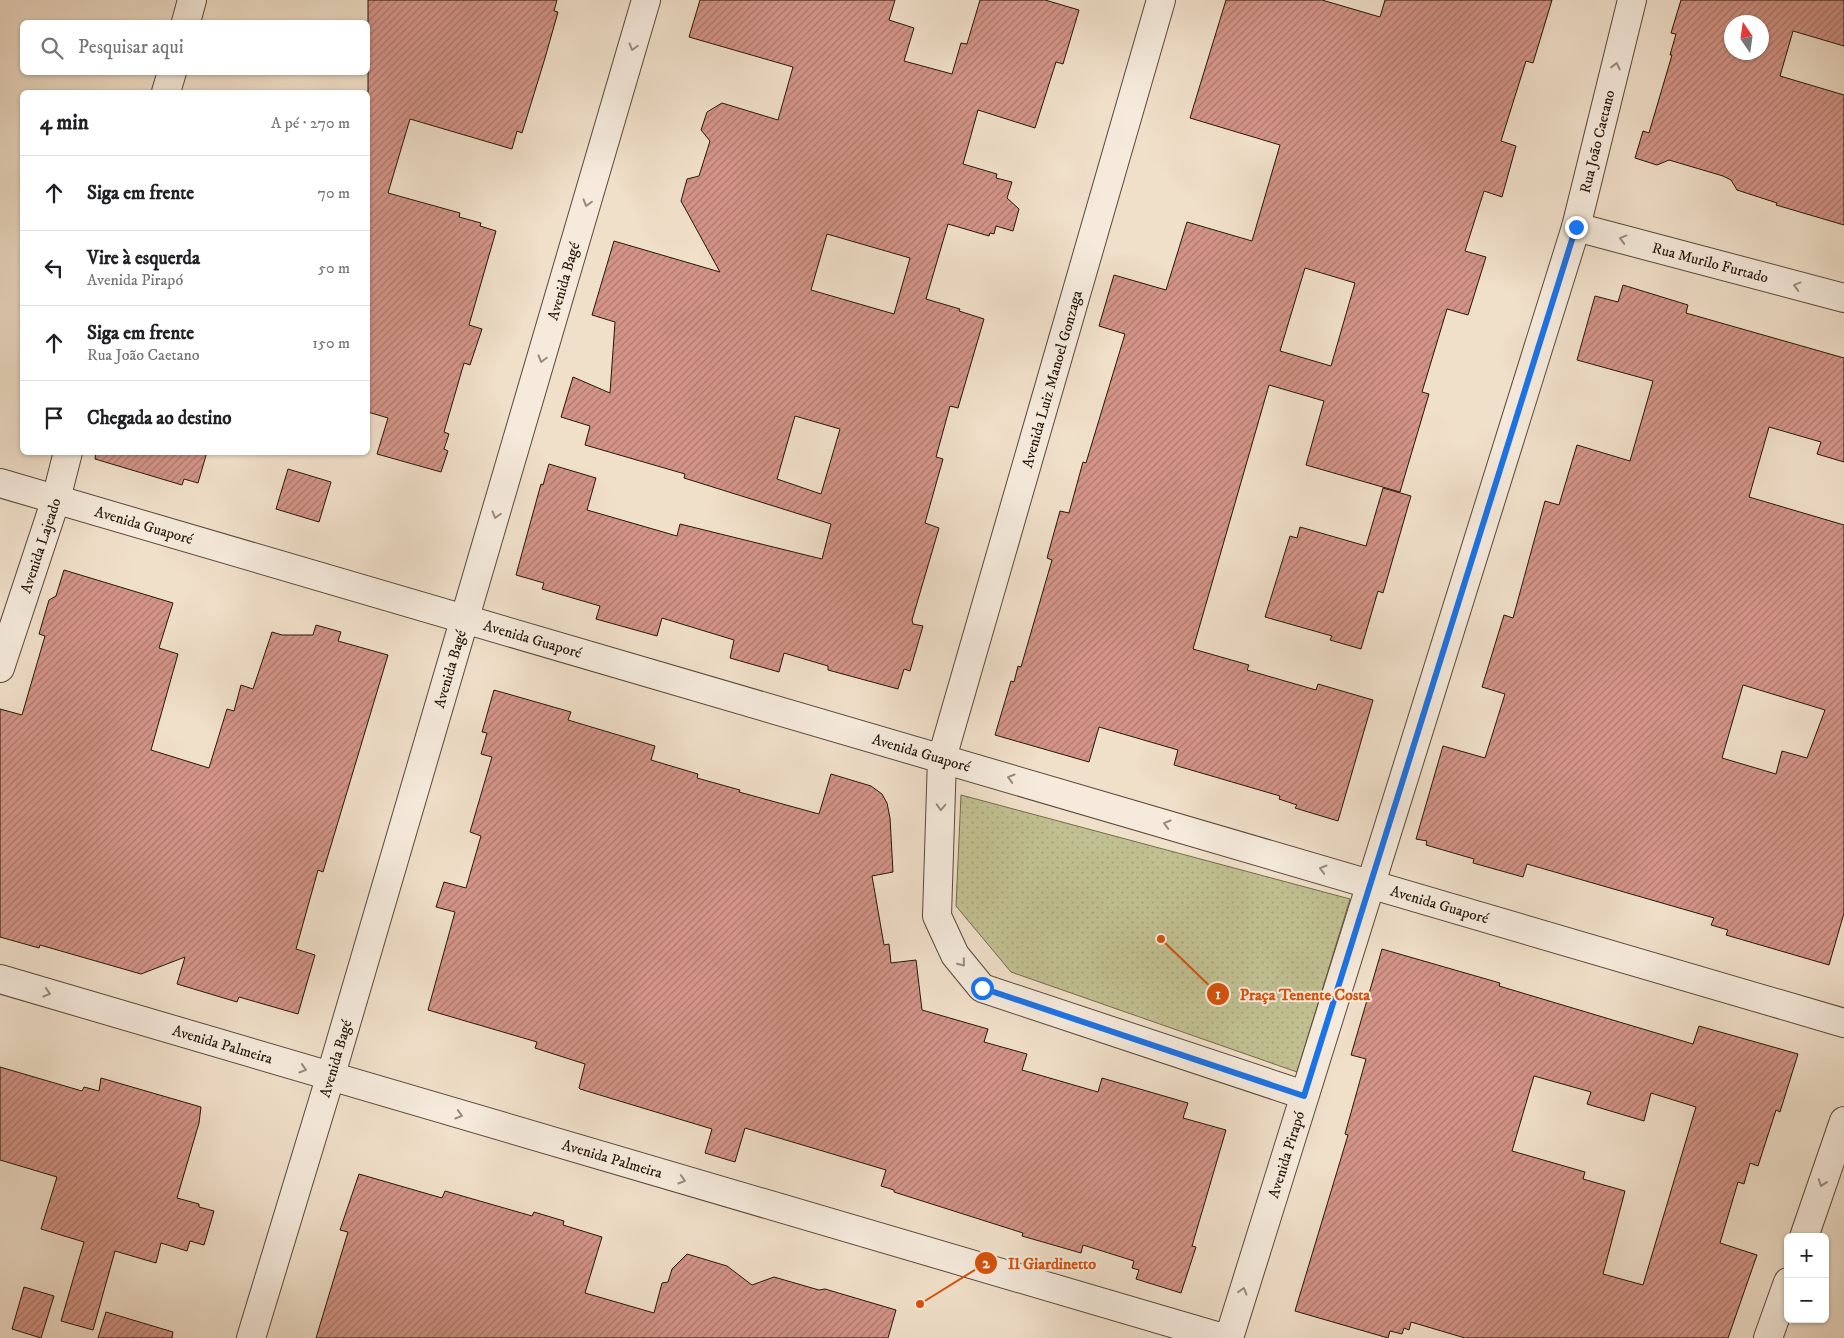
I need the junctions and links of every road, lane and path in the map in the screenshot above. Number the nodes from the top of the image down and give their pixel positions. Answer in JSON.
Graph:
{"nodes":[{"id":1,"x":192,"y":0,"type":"edge"},
{"id":2,"x":646,"y":0,"type":"edge"},
{"id":3,"x":1161,"y":0,"type":"edge"},
{"id":4,"x":1632,"y":0,"type":"edge"},
{"id":5,"x":187,"y":20,"type":"edge"},
{"id":6,"x":171,"y":75,"type":"edge"},
{"id":7,"x":167,"y":90,"type":"edge"},
{"id":8,"x":1576,"y":227,"type":"junction"},
{"id":9,"x":1844,"y":298,"type":"edge"},
{"id":10,"x":67,"y":455,"type":"edge"},
{"id":11,"x":0,"y":482,"type":"edge"},
{"id":12,"x":56,"y":499,"type":"junction"},
{"id":13,"x":466,"y":618,"type":"junction"},
{"id":14,"x":0,"y":668,"type":"edge"},
{"id":15,"x":942,"y":758,"type":"junction"},
{"id":16,"x":1370,"y":883,"type":"junction"},
{"id":17,"x":0,"y":979,"type":"edge"},
{"id":18,"x":1844,"y":1023,"type":"edge"},
{"id":19,"x":330,"y":1078,"type":"junction"},
{"id":20,"x":1304,"y":1096,"type":"junction"},
{"id":21,"x":1844,"y":1121,"type":"edge"},
{"id":22,"x":1805,"y":1233,"type":"edge"},
{"id":23,"x":1784,"y":1293,"type":"edge"},
{"id":24,"x":251,"y":1338,"type":"edge"},
{"id":25,"x":1223,"y":1338,"type":"edge"},
{"id":26,"x":1229,"y":1338,"type":"edge"},
{"id":27,"x":1768,"y":1338,"type":"edge"}],
"edges":[{"from":1,"to":5,"type":"street"},
{"from":2,"to":13,"type":"street","name":"Avenida Bagé","one_way":true},
{"from":3,"to":15,"type":"street","name":"Avenida Luiz Manoel Gonzaga"},
{"from":8,"to":4,"type":"street","name":"Rua João Caetano","one_way":true},
{"from":6,"to":7,"type":"street"},
{"from":9,"to":8,"type":"street","name":"Rua Murilo Furtado","one_way":true},
{"from":8,"to":16,"type":"street","name":"Rua João Caetano"},
{"from":10,"to":12,"type":"street","name":"Avenida Lajeado"},
{"from":11,"to":12,"type":"street","name":"Avenida Guaporé"},
{"from":12,"to":13,"type":"street","name":"Avenida Guaporé"},
{"from":12,"to":14,"type":"street","name":"Avenida Lajeado"},
{"from":13,"to":15,"type":"street","name":"Avenida Guaporé"},
{"from":13,"to":19,"type":"street","name":"Avenida Bagé"},
{"from":16,"to":15,"type":"street","name":"Avenida Guaporé","one_way":true},
{"from":15,"to":20,"type":"street","name":"Avenida Luiz Manoel Gonzaga","one_way":true},
{"from":16,"to":18,"type":"street","name":"Avenida Guaporé"},
{"from":16,"to":20,"type":"street","name":"Avenida Pirapó"},
{"from":17,"to":19,"type":"street","name":"Avenida Palmeira","one_way":true},
{"from":19,"to":24,"type":"street","name":"Avenida Bagé"},
{"from":19,"to":25,"type":"street","name":"Avenida Palmeira","one_way":true},
{"from":26,"to":20,"type":"street","name":"Avenida Pirapó","one_way":true},
{"from":21,"to":22,"type":"street","one_way":true},
{"from":23,"to":27,"type":"street"}]}
